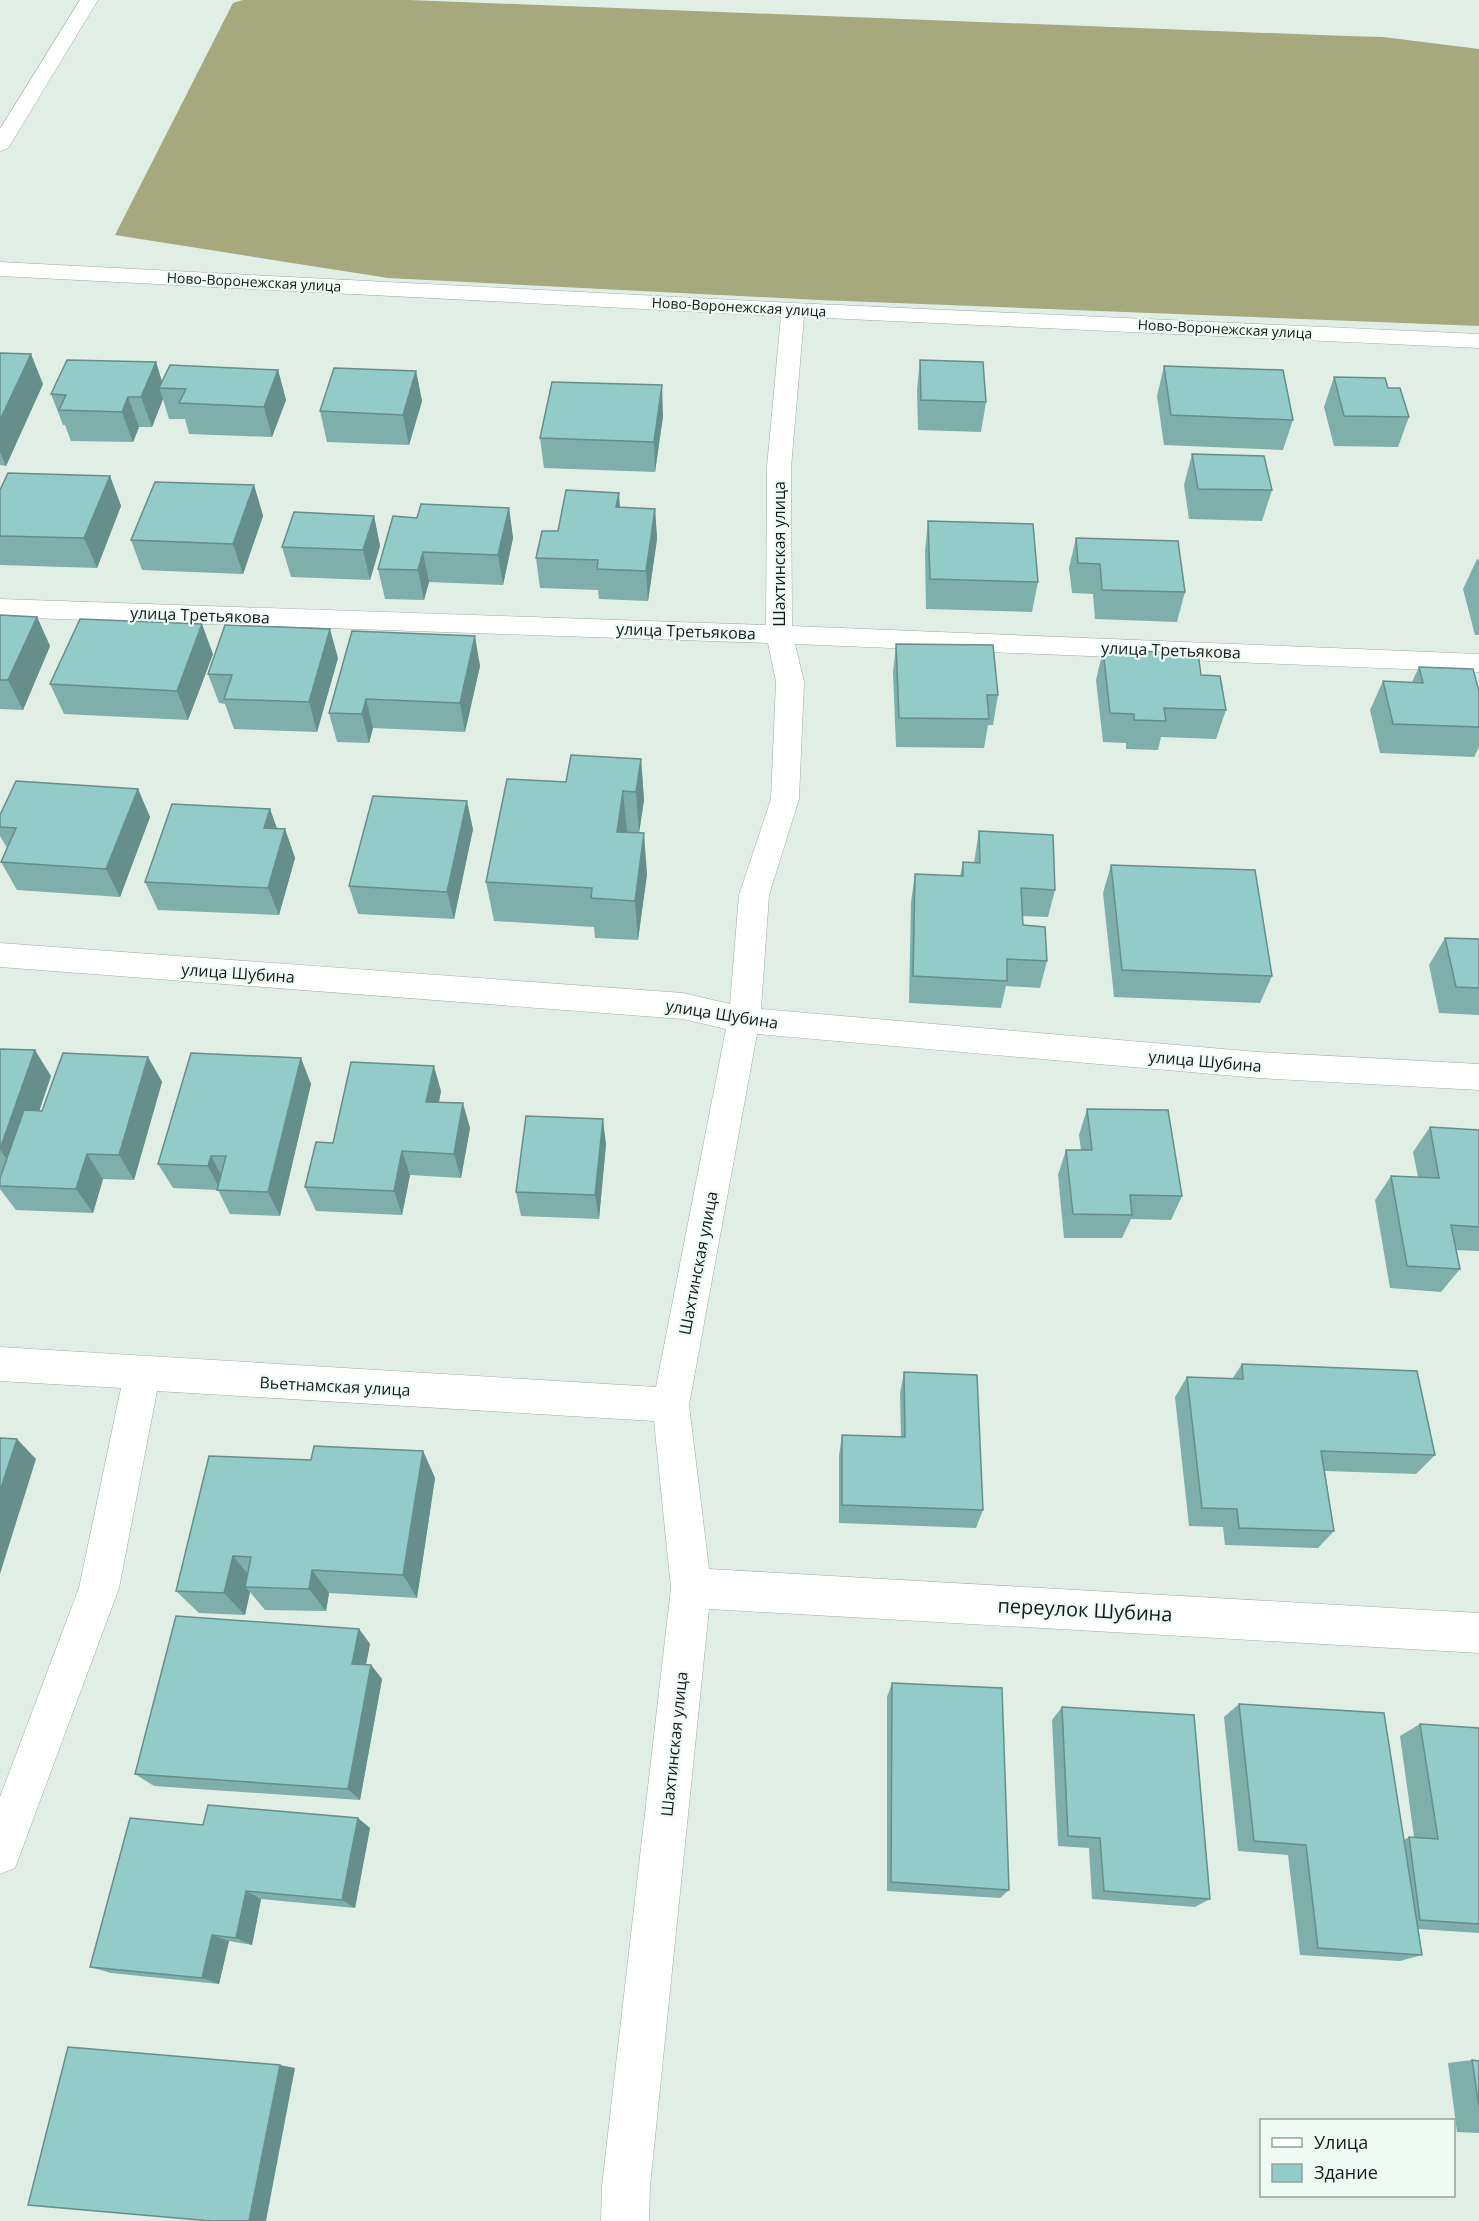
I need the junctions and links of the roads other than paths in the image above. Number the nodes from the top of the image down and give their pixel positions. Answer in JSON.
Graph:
{"nodes":[{"id":1,"x":89,"y":0,"type":"edge"},
{"id":2,"x":0,"y":145,"type":"edge"},
{"id":3,"x":0,"y":269,"type":"edge"},
{"id":4,"x":793,"y":310,"type":"junction"},
{"id":5,"x":1479,"y":341,"type":"edge"},
{"id":6,"x":0,"y":608,"type":"edge"},
{"id":7,"x":778,"y":634,"type":"junction"},
{"id":8,"x":1479,"y":663,"type":"edge"},
{"id":9,"x":0,"y":955,"type":"edge"},
{"id":10,"x":744,"y":1020,"type":"junction"},
{"id":11,"x":1479,"y":1077,"type":"edge"},
{"id":12,"x":0,"y":1364,"type":"edge"},
{"id":13,"x":142,"y":1374,"type":"junction"},
{"id":14,"x":671,"y":1405,"type":"junction"},
{"id":15,"x":690,"y":1588,"type":"junction"},
{"id":16,"x":1479,"y":1633,"type":"edge"},
{"id":17,"x":0,"y":1852,"type":"edge"},
{"id":18,"x":625,"y":2221,"type":"edge"}],
"edges":[{"from":1,"to":2,"type":"street"},
{"from":3,"to":4,"type":"street","name":"Ново-Воронежская улица"},
{"from":4,"to":5,"type":"street","name":"Ново-Воронежская улица"},
{"from":4,"to":7,"type":"street","name":"Шахтинская улица"},
{"from":6,"to":7,"type":"street","name":"улица Третьякова"},
{"from":7,"to":8,"type":"street","name":"улица Третьякова"},
{"from":7,"to":10,"type":"street","name":"Шахтинская улица"},
{"from":9,"to":10,"type":"street","name":"улица Шубина"},
{"from":10,"to":11,"type":"street","name":"улица Шубина"},
{"from":10,"to":14,"type":"street","name":"Шахтинская улица"},
{"from":12,"to":13,"type":"street","name":"Вьетнамская улица"},
{"from":13,"to":14,"type":"street","name":"Вьетнамская улица"},
{"from":13,"to":17,"type":"street"},
{"from":14,"to":15,"type":"street","name":"Шахтинская улица"},
{"from":15,"to":16,"type":"street","name":"переулок Шубина"},
{"from":15,"to":18,"type":"street","name":"Шахтинская улица"}]}
